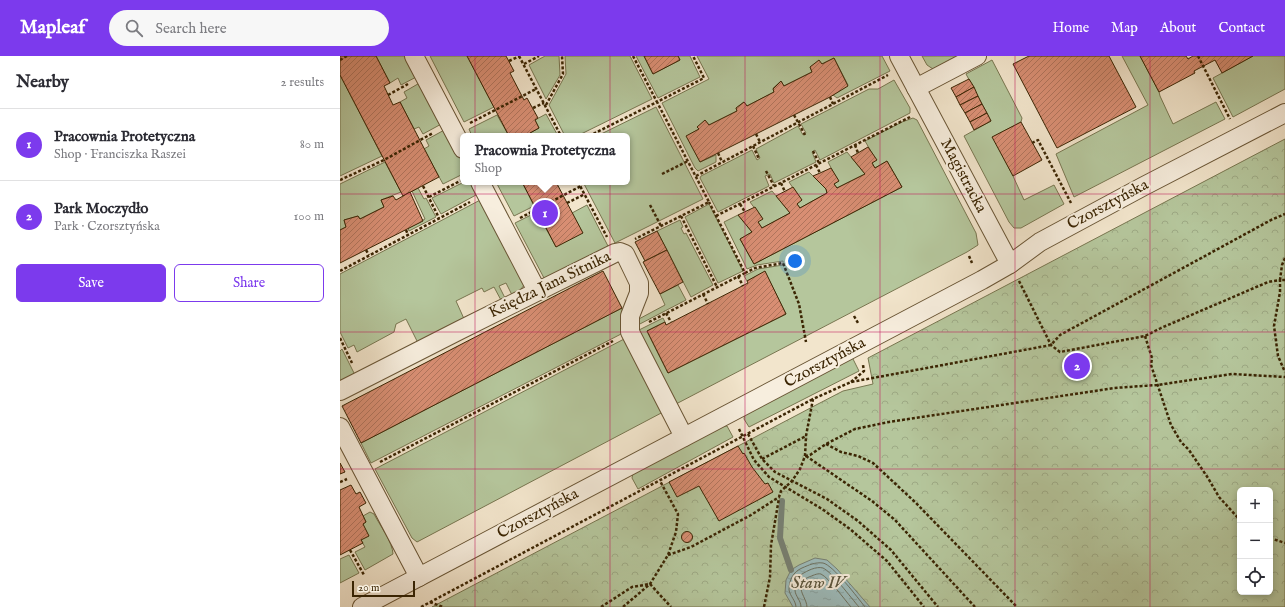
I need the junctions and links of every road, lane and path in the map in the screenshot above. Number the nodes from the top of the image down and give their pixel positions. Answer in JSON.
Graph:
{"nodes":[{"id":1,"x":347,"y":56,"type":"edge"},
{"id":2,"x":414,"y":56,"type":"edge"},
{"id":3,"x":519,"y":56,"type":"edge"},
{"id":4,"x":539,"y":56,"type":"edge"},
{"id":5,"x":562,"y":56,"type":"edge"},
{"id":6,"x":633,"y":56,"type":"edge"},
{"id":7,"x":693,"y":56,"type":"edge"},
{"id":8,"x":899,"y":56,"type":"edge"},
{"id":9,"x":978,"y":56,"type":"edge"},
{"id":10,"x":1198,"y":56,"type":"edge"},
{"id":11,"x":340,"y":60,"type":"edge"},
{"id":12,"x":509,"y":61,"type":"dead end"},
{"id":13,"x":524,"y":64,"type":"junction"},
{"id":14,"x":882,"y":79,"type":"dead end"},
{"id":15,"x":916,"y":88,"type":"junction"},
{"id":16,"x":536,"y":89,"type":"junction"},
{"id":17,"x":830,"y":97,"type":"dead end"},
{"id":18,"x":657,"y":102,"type":"junction"},
{"id":19,"x":545,"y":104,"type":"junction"},
{"id":20,"x":833,"y":104,"type":"junction"},
{"id":21,"x":533,"y":108,"type":"dead end"},
{"id":22,"x":1285,"y":113,"type":"edge"},
{"id":23,"x":794,"y":114,"type":"dead end"},
{"id":24,"x":904,"y":120,"type":"dead end"},
{"id":25,"x":1232,"y":121,"type":"dead end"},
{"id":26,"x":798,"y":122,"type":"junction"},
{"id":27,"x":454,"y":132,"type":"junction"},
{"id":28,"x":560,"y":133,"type":"edge"},
{"id":29,"x":595,"y":133,"type":"edge"},
{"id":30,"x":756,"y":134,"type":"dead end"},
{"id":31,"x":805,"y":135,"type":"dead end"},
{"id":32,"x":420,"y":140,"type":"dead end"},
{"id":33,"x":760,"y":142,"type":"junction"},
{"id":34,"x":460,"y":143,"type":"edge"},
{"id":35,"x":1032,"y":143,"type":"dead end"},
{"id":36,"x":855,"y":145,"type":"junction"},
{"id":37,"x":753,"y":146,"type":"junction"},
{"id":38,"x":813,"y":151,"type":"dead end"},
{"id":39,"x":718,"y":153,"type":"dead end"},
{"id":40,"x":858,"y":153,"type":"dead end"},
{"id":41,"x":759,"y":159,"type":"dead end"},
{"id":42,"x":688,"y":161,"type":"junction"},
{"id":43,"x":722,"y":162,"type":"junction"},
{"id":44,"x":818,"y":164,"type":"junction"},
{"id":45,"x":766,"y":171,"type":"dead end"},
{"id":46,"x":820,"y":173,"type":"dead end"},
{"id":47,"x":662,"y":174,"type":"dead end"},
{"id":48,"x":696,"y":176,"type":"junction"},
{"id":49,"x":340,"y":180,"type":"edge"},
{"id":50,"x":460,"y":181,"type":"edge"},
{"id":51,"x":781,"y":183,"type":"junction"},
{"id":52,"x":422,"y":186,"type":"dead end"},
{"id":53,"x":580,"y":186,"type":"joint"},
{"id":54,"x":774,"y":186,"type":"junction"},
{"id":55,"x":483,"y":188,"type":"edge"},
{"id":56,"x":785,"y":192,"type":"dead end"},
{"id":57,"x":585,"y":194,"type":"junction"},
{"id":58,"x":428,"y":197,"type":"junction"},
{"id":59,"x":709,"y":202,"type":"junction"},
{"id":60,"x":567,"y":203,"type":"dead end"},
{"id":61,"x":740,"y":204,"type":"junction"},
{"id":62,"x":650,"y":205,"type":"dead end"},
{"id":63,"x":1072,"y":206,"type":"dead end"},
{"id":64,"x":536,"y":209,"type":"dead end"},
{"id":65,"x":745,"y":212,"type":"dead end"},
{"id":66,"x":1285,"y":214,"type":"edge"},
{"id":67,"x":681,"y":216,"type":"junction"},
{"id":68,"x":716,"y":216,"type":"junction"},
{"id":69,"x":439,"y":218,"type":"junction"},
{"id":70,"x":661,"y":226,"type":"junction"},
{"id":71,"x":406,"y":230,"type":"dead end"},
{"id":72,"x":408,"y":235,"type":"junction"},
{"id":73,"x":366,"y":250,"type":"dead end"},
{"id":74,"x":617,"y":252,"type":"junction"},
{"id":75,"x":369,"y":255,"type":"junction"},
{"id":76,"x":1285,"y":258,"type":"edge"},
{"id":77,"x":1013,"y":270,"type":"junction"},
{"id":78,"x":340,"y":271,"type":"edge"},
{"id":79,"x":745,"y":272,"type":"junction"},
{"id":80,"x":738,"y":276,"type":"junction"},
{"id":81,"x":1280,"y":280,"type":"junction"},
{"id":82,"x":1285,"y":280,"type":"edge"},
{"id":83,"x":717,"y":286,"type":"junction"},
{"id":84,"x":743,"y":286,"type":"dead end"},
{"id":85,"x":537,"y":291,"type":"junction"},
{"id":86,"x":703,"y":294,"type":"junction"},
{"id":87,"x":708,"y":304,"type":"dead end"},
{"id":88,"x":666,"y":313,"type":"junction"},
{"id":89,"x":671,"y":322,"type":"dead end"},
{"id":90,"x":630,"y":332,"type":"junction"},
{"id":91,"x":1145,"y":336,"type":"junction"},
{"id":92,"x":340,"y":338,"type":"edge"},
{"id":93,"x":806,"y":342,"type":"dead end"},
{"id":94,"x":1051,"y":345,"type":"junction"},
{"id":95,"x":1285,"y":372,"type":"edge"},
{"id":96,"x":1285,"y":377,"type":"edge"},
{"id":97,"x":361,"y":381,"type":"junction"},
{"id":98,"x":1157,"y":385,"type":"junction"},
{"id":99,"x":340,"y":391,"type":"edge"},
{"id":100,"x":813,"y":399,"type":"junction"},
{"id":101,"x":730,"y":413,"type":"junction"},
{"id":102,"x":340,"y":427,"type":"edge"},
{"id":103,"x":748,"y":434,"type":"junction"},
{"id":104,"x":684,"y":436,"type":"junction"},
{"id":105,"x":806,"y":436,"type":"junction"},
{"id":106,"x":743,"y":437,"type":"junction"},
{"id":107,"x":826,"y":444,"type":"junction"},
{"id":108,"x":805,"y":456,"type":"junction"},
{"id":109,"x":762,"y":459,"type":"junction"},
{"id":110,"x":363,"y":471,"type":"junction"},
{"id":111,"x":660,"y":481,"type":"junction"},
{"id":112,"x":792,"y":481,"type":"junction"},
{"id":113,"x":785,"y":487,"type":"junction"},
{"id":114,"x":779,"y":497,"type":"junction"},
{"id":115,"x":1237,"y":517,"type":"edge"},
{"id":116,"x":1273,"y":539,"type":"edge"},
{"id":117,"x":1285,"y":543,"type":"edge"},
{"id":118,"x":350,"y":550,"type":"dead end"},
{"id":119,"x":668,"y":555,"type":"junction"},
{"id":120,"x":364,"y":575,"type":"dead end"},
{"id":121,"x":419,"y":576,"type":"junction"},
{"id":122,"x":650,"y":584,"type":"junction"},
{"id":123,"x":430,"y":602,"type":"junction"},
{"id":124,"x":362,"y":607,"type":"edge"},
{"id":125,"x":421,"y":607,"type":"edge"},
{"id":126,"x":443,"y":607,"type":"edge"},
{"id":127,"x":601,"y":607,"type":"edge"},
{"id":128,"x":623,"y":607,"type":"edge"},
{"id":129,"x":671,"y":607,"type":"edge"},
{"id":130,"x":764,"y":607,"type":"edge"},
{"id":131,"x":924,"y":607,"type":"edge"},
{"id":132,"x":938,"y":607,"type":"edge"},
{"id":133,"x":975,"y":607,"type":"edge"},
{"id":134,"x":1017,"y":607,"type":"edge"}],
"edges":[{"from":1,"to":11,"type":"path"},
{"from":2,"to":27,"type":"street"},
{"from":3,"to":12,"type":"path"},
{"from":3,"to":13,"type":"path"},
{"from":4,"to":13,"type":"path"},
{"from":5,"to":19,"type":"path"},
{"from":6,"to":18,"type":"path"},
{"from":7,"to":18,"type":"path"},
{"from":8,"to":15,"type":"street","name":"Magistracka"},
{"from":9,"to":15,"type":"street"},
{"from":10,"to":25,"type":"path"},
{"from":13,"to":16,"type":"path"},
{"from":14,"to":20,"type":"path"},
{"from":15,"to":77,"type":"street","name":"Magistracka"},
{"from":16,"to":19,"type":"path"},
{"from":16,"to":27,"type":"path"},
{"from":17,"to":20,"type":"path"},
{"from":18,"to":29,"type":"path"},
{"from":18,"to":42,"type":"path"},
{"from":19,"to":21,"type":"path"},
{"from":19,"to":28,"type":"path"},
{"from":20,"to":26,"type":"path"},
{"from":22,"to":77,"type":"street","name":"Czorsztyńska"},
{"from":23,"to":26,"type":"path"},
{"from":24,"to":36,"type":"path"},
{"from":26,"to":31,"type":"path"},
{"from":26,"to":33,"type":"path"},
{"from":27,"to":34,"type":"street"},
{"from":30,"to":33,"type":"path"},
{"from":32,"to":49,"type":"path"},
{"from":33,"to":37,"type":"path"},
{"from":35,"to":63,"type":"path"},
{"from":36,"to":40,"type":"path"},
{"from":36,"to":44,"type":"path"},
{"from":37,"to":41,"type":"path"},
{"from":37,"to":43,"type":"path"},
{"from":38,"to":44,"type":"path"},
{"from":39,"to":43,"type":"path"},
{"from":42,"to":47,"type":"path"},
{"from":42,"to":48,"type":"path"},
{"from":43,"to":48,"type":"path"},
{"from":44,"to":46,"type":"path"},
{"from":44,"to":51,"type":"path"},
{"from":45,"to":54,"type":"path"},
{"from":48,"to":59,"type":"path"},
{"from":50,"to":58,"type":"path"},
{"from":51,"to":54,"type":"path"},
{"from":51,"to":56,"type":"path"},
{"from":52,"to":58,"type":"path"},
{"from":53,"to":57,"type":"path"},
{"from":53,"to":64,"type":"path"},
{"from":54,"to":61,"type":"path"},
{"from":55,"to":69,"type":"path"},
{"from":55,"to":85,"type":"street"},
{"from":57,"to":60,"type":"path"},
{"from":57,"to":74,"type":"path"},
{"from":58,"to":69,"type":"path"},
{"from":59,"to":67,"type":"path"},
{"from":59,"to":68,"type":"path"},
{"from":61,"to":65,"type":"path"},
{"from":61,"to":68,"type":"path"},
{"from":62,"to":70,"type":"path"},
{"from":66,"to":94,"type":"path"},
{"from":67,"to":70,"type":"path"},
{"from":67,"to":83,"type":"path"},
{"from":68,"to":79,"type":"path"},
{"from":69,"to":72,"type":"path"},
{"from":70,"to":74,"type":"path"},
{"from":71,"to":72,"type":"path"},
{"from":72,"to":75,"type":"path"},
{"from":73,"to":75,"type":"path"},
{"from":74,"to":85,"type":"street","name":"Księdza Jana Sitnika"},
{"from":74,"to":90,"type":"street","name":"Księdza Jana Sitnika"},
{"from":75,"to":78,"type":"path"},
{"from":76,"to":81,"type":"path"},
{"from":77,"to":94,"type":"path"},
{"from":77,"to":101,"type":"street","name":"Czorsztyńska"},
{"from":79,"to":80,"type":"path"},
{"from":79,"to":93,"type":"path"},
{"from":80,"to":83,"type":"path"},
{"from":80,"to":84,"type":"path"},
{"from":81,"to":82,"type":"path"},
{"from":81,"to":91,"type":"path"},
{"from":81,"to":95,"type":"path"},
{"from":83,"to":86,"type":"path"},
{"from":85,"to":97,"type":"street","name":"Księdza Jana Sitnika"},
{"from":86,"to":87,"type":"path"},
{"from":86,"to":88,"type":"path"},
{"from":88,"to":89,"type":"path"},
{"from":88,"to":90,"type":"path"},
{"from":90,"to":104,"type":"street"},
{"from":90,"to":110,"type":"path"},
{"from":91,"to":94,"type":"path"},
{"from":91,"to":98,"type":"path"},
{"from":92,"to":97,"type":"path"},
{"from":94,"to":100,"type":"path"},
{"from":96,"to":98,"type":"path"},
{"from":97,"to":99,"type":"street","name":"Księdza Jana Sitnika"},
{"from":98,"to":107,"type":"path"},
{"from":98,"to":115,"type":"path"},
{"from":100,"to":103,"type":"path"},
{"from":100,"to":105,"type":"path"},
{"from":101,"to":104,"type":"street","name":"Czorsztyńska"},
{"from":101,"to":106,"type":"path"},
{"from":102,"to":110,"type":"street"},
{"from":103,"to":106,"type":"path"},
{"from":103,"to":109,"type":"path"},
{"from":104,"to":121,"type":"street","name":"Czorsztyńska"},
{"from":105,"to":108,"type":"path"},
{"from":105,"to":109,"type":"path"},
{"from":106,"to":111,"type":"path"},
{"from":106,"to":113,"type":"path"},
{"from":107,"to":108,"type":"path"},
{"from":107,"to":134,"type":"path"},
{"from":108,"to":112,"type":"path"},
{"from":108,"to":133,"type":"path"},
{"from":109,"to":112,"type":"path"},
{"from":110,"to":121,"type":"street"},
{"from":111,"to":119,"type":"path"},
{"from":111,"to":123,"type":"path"},
{"from":112,"to":113,"type":"path"},
{"from":112,"to":132,"type":"path"},
{"from":113,"to":114,"type":"path"},
{"from":113,"to":131,"type":"path"},
{"from":114,"to":119,"type":"path"},
{"from":114,"to":130,"type":"path"},
{"from":116,"to":117,"type":"path"},
{"from":118,"to":120,"type":"path"},
{"from":119,"to":122,"type":"path"},
{"from":121,"to":124,"type":"street","name":"Czorsztyńska"},
{"from":122,"to":127,"type":"path"},
{"from":122,"to":128,"type":"path"},
{"from":122,"to":129,"type":"path"},
{"from":123,"to":125,"type":"path"},
{"from":123,"to":126,"type":"path"}]}
